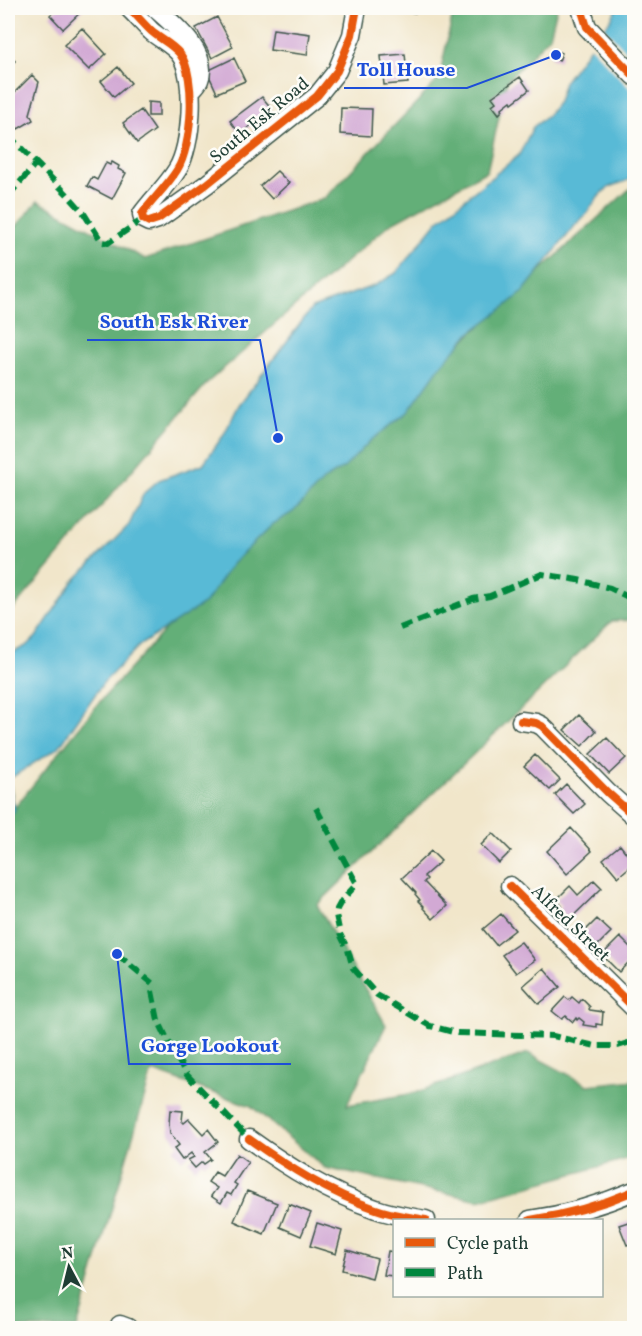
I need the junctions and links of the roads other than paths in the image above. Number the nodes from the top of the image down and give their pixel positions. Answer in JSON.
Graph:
{"nodes":[{"id":1,"x":129,"y":8,"type":"edge"},
{"id":2,"x":155,"y":8,"type":"edge"},
{"id":3,"x":357,"y":8,"type":"edge"},
{"id":4,"x":581,"y":8,"type":"edge"},
{"id":5,"x":634,"y":76,"type":"edge"},
{"id":6,"x":190,"y":91,"type":"junction"},
{"id":7,"x":521,"y":721,"type":"dead end"},
{"id":8,"x":634,"y":816,"type":"edge"},
{"id":9,"x":510,"y":886,"type":"dead end"},
{"id":10,"x":634,"y":1008,"type":"edge"},
{"id":11,"x":249,"y":1139,"type":"dead end"},
{"id":12,"x":634,"y":1191,"type":"edge"},
{"id":13,"x":418,"y":1219,"type":"edge"},
{"id":14,"x":540,"y":1219,"type":"edge"}],
"edges":[{"from":1,"to":6,"type":"street"},
{"from":2,"to":6,"type":"street"},
{"from":3,"to":6,"type":"street","name":"South Esk Road"},
{"from":4,"to":5,"type":"street"},
{"from":7,"to":8,"type":"street"},
{"from":9,"to":10,"type":"street","name":"Alfred Street"},
{"from":11,"to":13,"type":"street"},
{"from":12,"to":14,"type":"street"}]}
